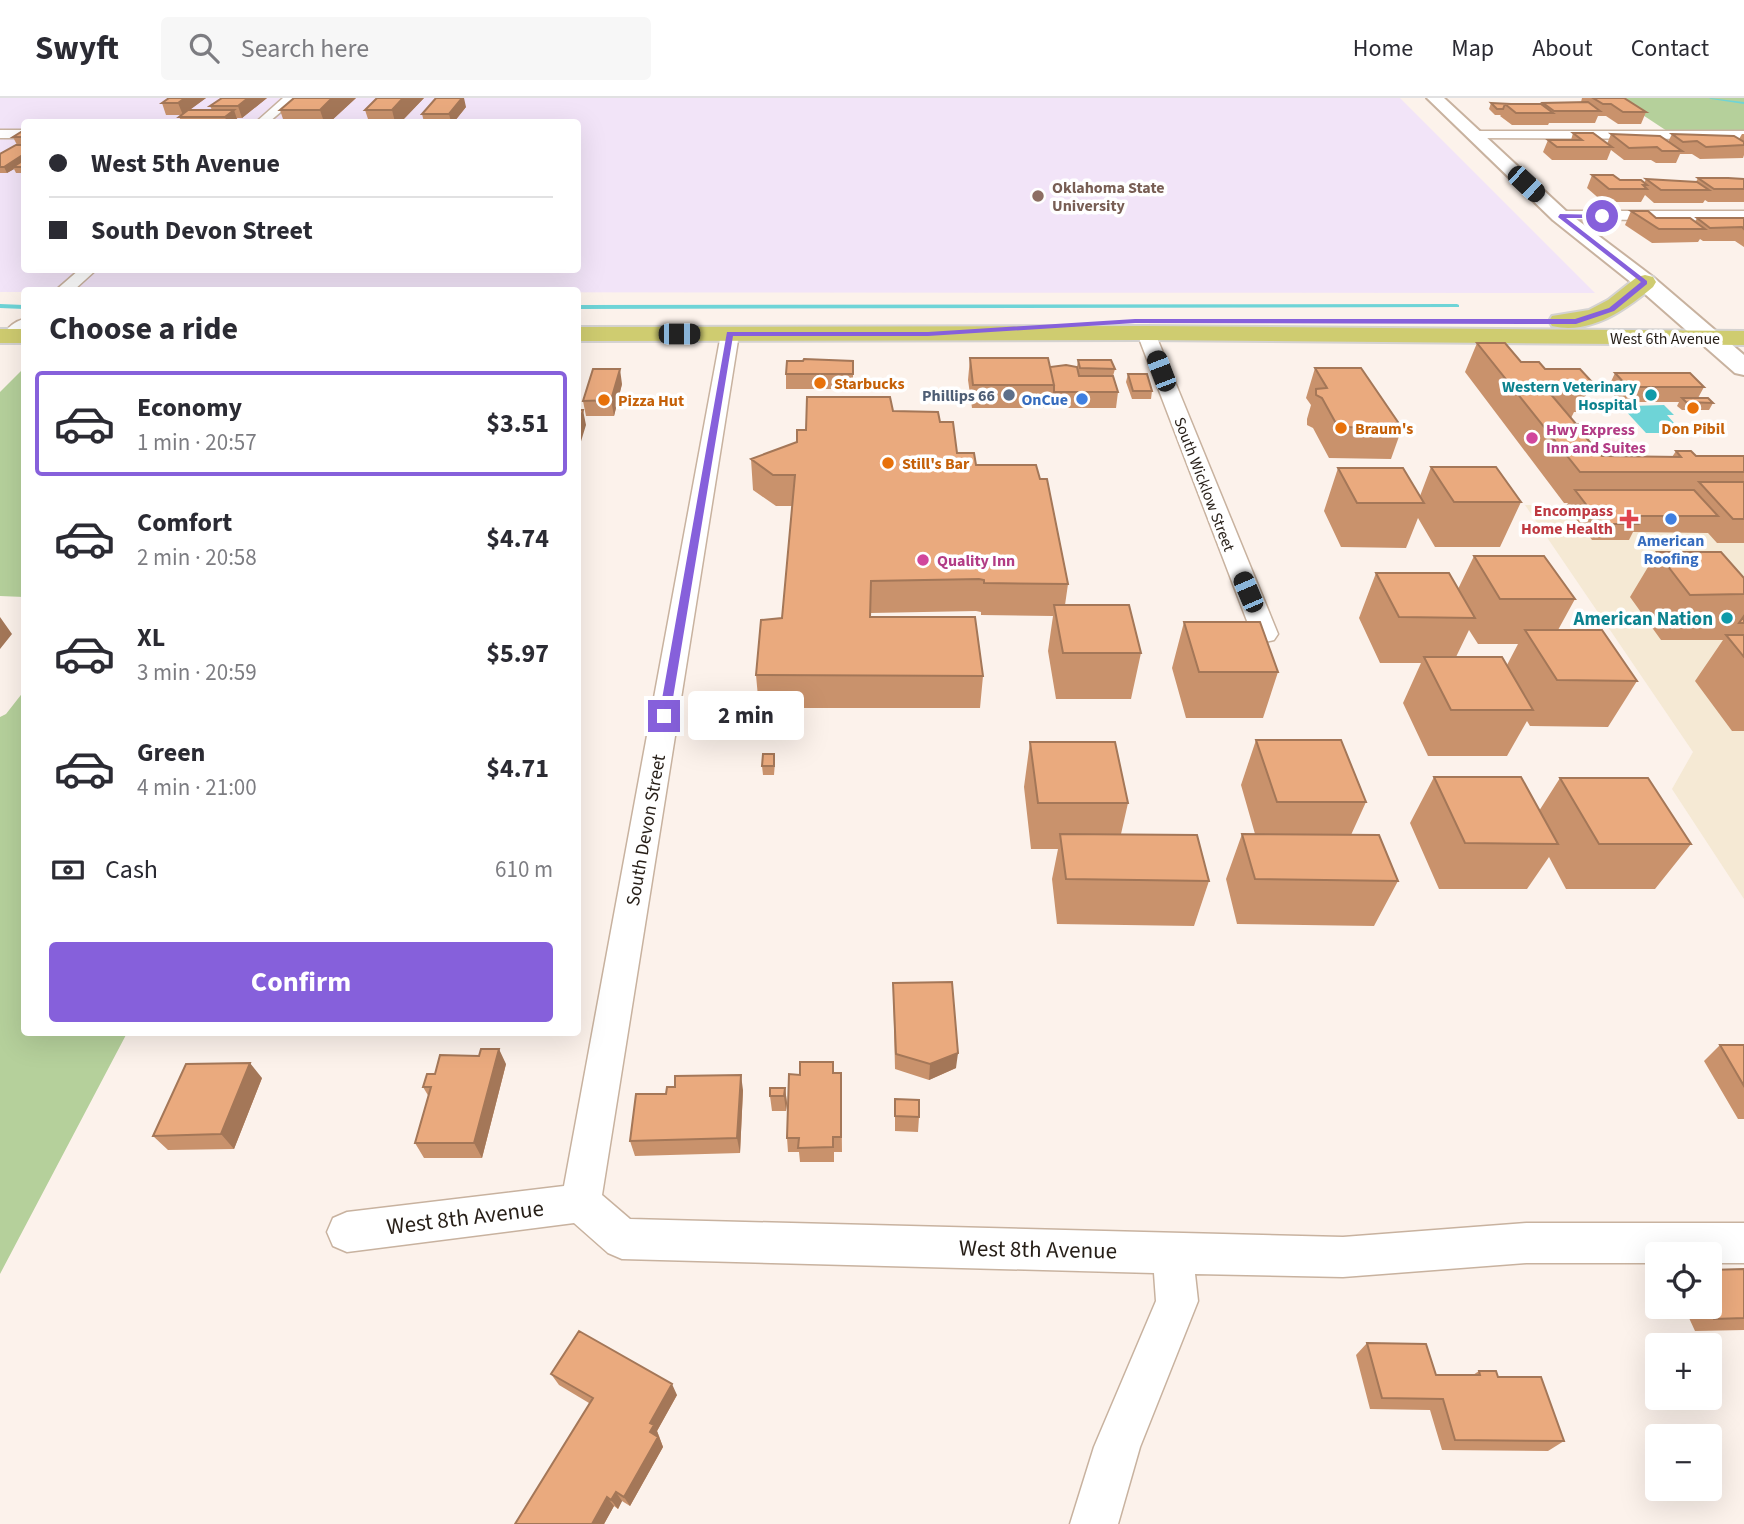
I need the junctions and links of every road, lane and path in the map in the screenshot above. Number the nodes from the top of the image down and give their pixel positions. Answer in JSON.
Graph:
{"nodes":[{"id":1,"x":291,"y":98,"type":"edge"},
{"id":2,"x":1435,"y":98,"type":"edge"},
{"id":3,"x":266,"y":119,"type":"edge"},
{"id":4,"x":0,"y":134,"type":"edge"},
{"id":5,"x":21,"y":134,"type":"edge"},
{"id":6,"x":1475,"y":135,"type":"junction"},
{"id":7,"x":1744,"y":135,"type":"edge"},
{"id":8,"x":1560,"y":216,"type":"junction"},
{"id":9,"x":1744,"y":216,"type":"edge"},
{"id":10,"x":85,"y":273,"type":"edge"},
{"id":11,"x":1645,"y":282,"type":"junction"},
{"id":12,"x":68,"y":287,"type":"edge"},
{"id":13,"x":1146,"y":333,"type":"junction"},
{"id":14,"x":581,"y":334,"type":"edge"},
{"id":15,"x":730,"y":334,"type":"junction"},
{"id":16,"x":928,"y":334,"type":"junction"},
{"id":17,"x":1710,"y":338,"type":"junction"},
{"id":18,"x":1744,"y":338,"type":"edge"},
{"id":19,"x":1744,"y":368,"type":"edge"},
{"id":20,"x":1265,"y":634,"type":"edge"},
{"id":21,"x":581,"y":1203,"type":"junction"},
{"id":22,"x":347,"y":1232,"type":"dead end"},
{"id":23,"x":1744,"y":1243,"type":"edge"},
{"id":24,"x":1173,"y":1253,"type":"junction"},
{"id":25,"x":1094,"y":1524,"type":"edge"}],
"edges":[{"from":1,"to":3,"type":"street"},
{"from":2,"to":6,"type":"main road"},
{"from":4,"to":5,"type":"street"},
{"from":6,"to":7,"type":"street"},
{"from":6,"to":8,"type":"main road"},
{"from":8,"to":9,"type":"street"},
{"from":8,"to":11,"type":"main road"},
{"from":10,"to":12,"type":"street"},
{"from":11,"to":16,"type":"highway"},
{"from":11,"to":17,"type":"main road"},
{"from":13,"to":16,"type":"highway","name":"West 6th Avenue"},
{"from":13,"to":17,"type":"highway","name":"West 6th Avenue"},
{"from":13,"to":20,"type":"street","name":"South Wicklow Street"},
{"from":14,"to":15,"type":"highway","name":"West 6th Avenue"},
{"from":15,"to":16,"type":"highway","name":"West 6th Avenue"},
{"from":15,"to":21,"type":"street","name":"South Devon Street"},
{"from":17,"to":18,"type":"highway","name":"West 6th Avenue"},
{"from":17,"to":19,"type":"main road"},
{"from":21,"to":22,"type":"street","name":"West 8th Avenue"},
{"from":21,"to":24,"type":"street","name":"West 8th Avenue"},
{"from":23,"to":24,"type":"street","name":"West 8th Avenue"},
{"from":24,"to":25,"type":"street"}]}
